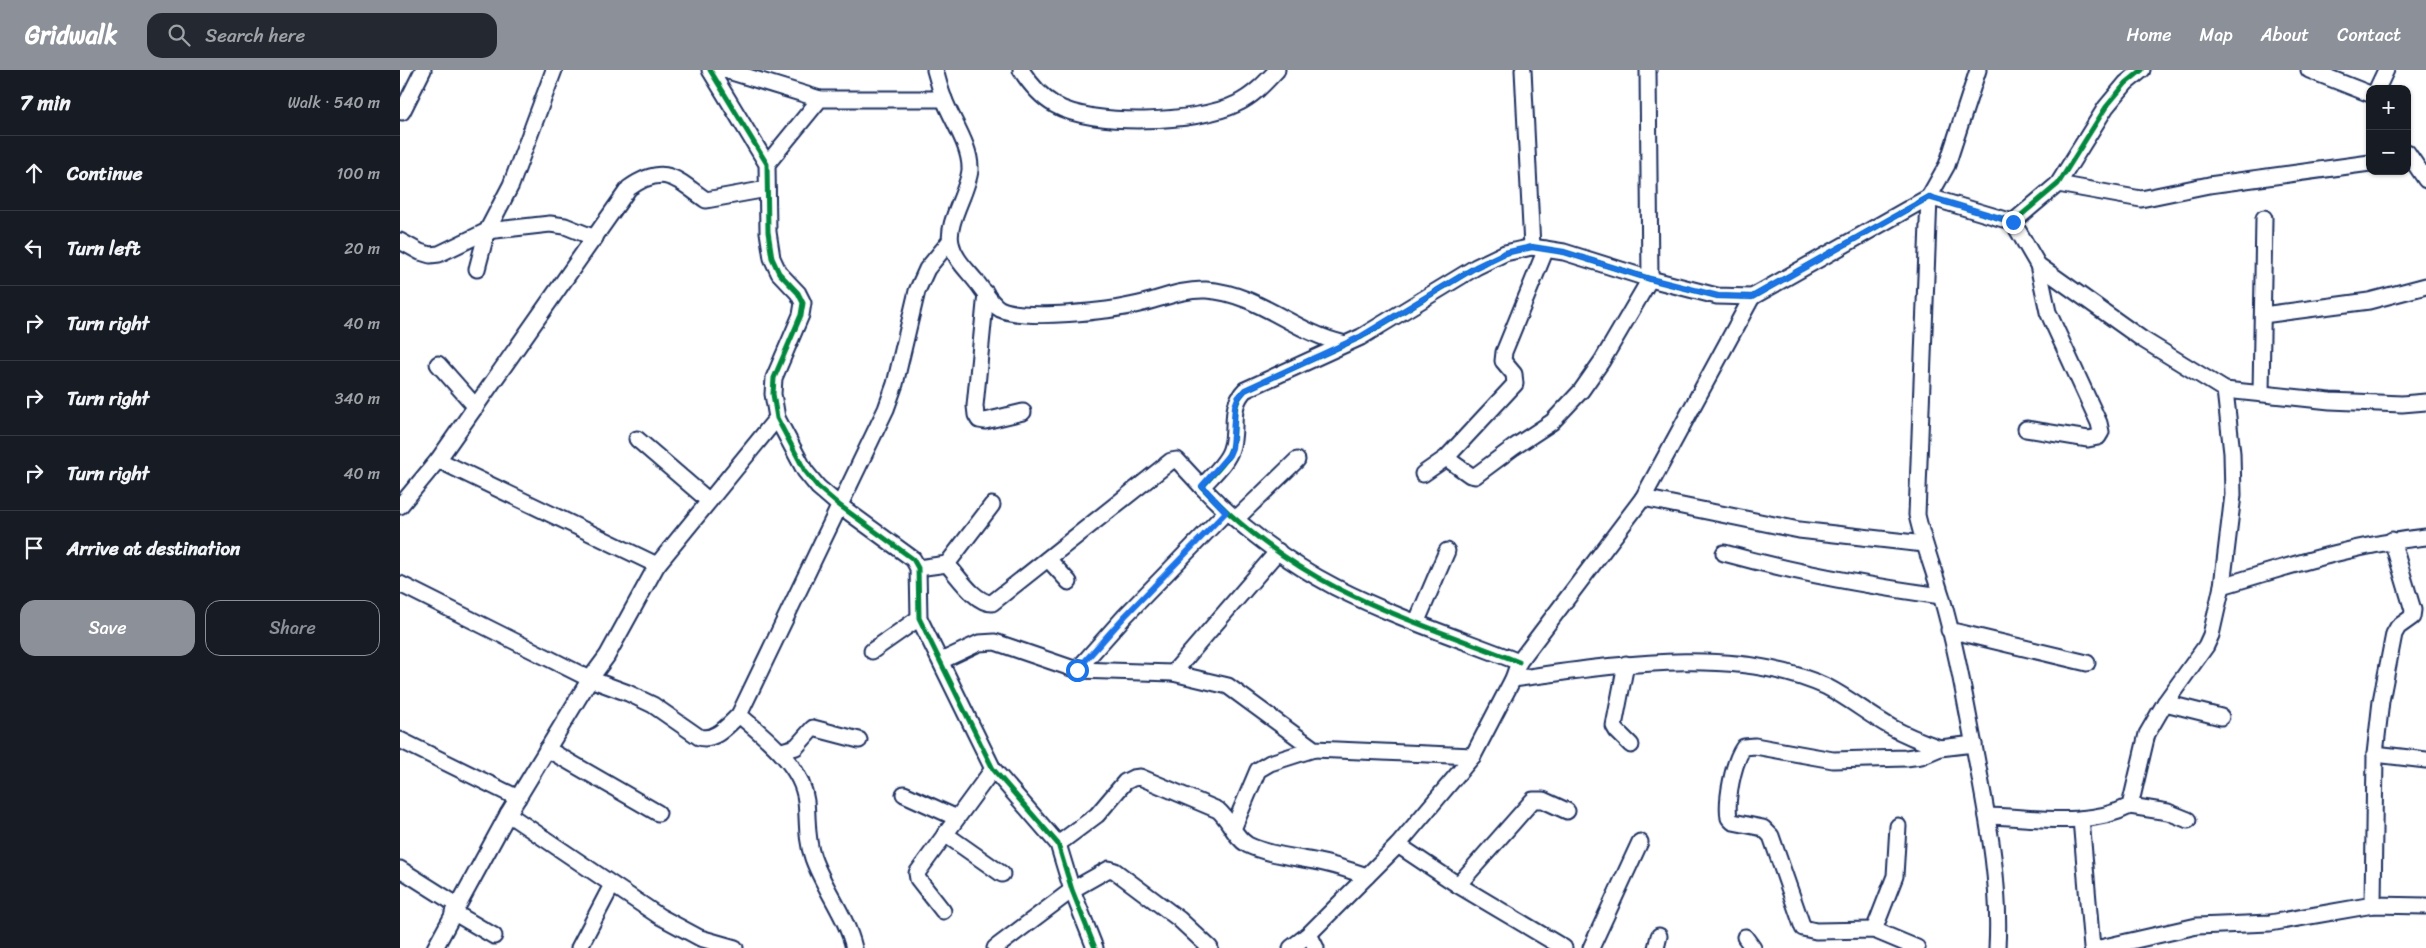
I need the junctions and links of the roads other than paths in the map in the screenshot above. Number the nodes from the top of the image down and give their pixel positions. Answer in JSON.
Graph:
{"nodes":[{"id":1,"x":423,"y":70,"type":"edge"},
{"id":2,"x":554,"y":70,"type":"edge"},
{"id":3,"x":710,"y":70,"type":"edge"},
{"id":4,"x":725,"y":70,"type":"edge"},
{"id":5,"x":935,"y":70,"type":"edge"},
{"id":6,"x":1021,"y":70,"type":"edge"},
{"id":7,"x":1276,"y":70,"type":"edge"},
{"id":8,"x":1523,"y":70,"type":"edge"},
{"id":9,"x":1648,"y":70,"type":"edge"},
{"id":10,"x":1978,"y":70,"type":"edge"},
{"id":11,"x":2142,"y":70,"type":"edge"},
{"id":12,"x":2309,"y":70,"type":"edge"},
{"id":13,"x":2386,"y":70,"type":"edge"},
{"id":14,"x":2378,"y":85,"type":"edge"},
{"id":15,"x":2366,"y":92,"type":"edge"},
{"id":16,"x":820,"y":99,"type":"junction"},
{"id":17,"x":944,"y":99,"type":"junction"},
{"id":18,"x":402,"y":112,"type":"dead end"},
{"id":19,"x":2411,"y":158,"type":"edge"},
{"id":20,"x":767,"y":164,"type":"junction"},
{"id":21,"x":2366,"y":164,"type":"edge"},
{"id":22,"x":2426,"y":180,"type":"edge"},
{"id":23,"x":2058,"y":184,"type":"junction"},
{"id":24,"x":767,"y":189,"type":"junction"},
{"id":25,"x":1929,"y":197,"type":"junction"},
{"id":26,"x":2264,"y":218,"type":"dead end"},
{"id":27,"x":2013,"y":222,"type":"junction"},
{"id":28,"x":487,"y":231,"type":"junction"},
{"id":29,"x":595,"y":238,"type":"junction"},
{"id":30,"x":400,"y":241,"type":"edge"},
{"id":31,"x":950,"y":241,"type":"junction"},
{"id":32,"x":1539,"y":248,"type":"junction"},
{"id":33,"x":2038,"y":265,"type":"junction"},
{"id":34,"x":477,"y":269,"type":"dead end"},
{"id":35,"x":1650,"y":279,"type":"junction"},
{"id":36,"x":2426,"y":286,"type":"edge"},
{"id":37,"x":986,"y":293,"type":"junction"},
{"id":38,"x":1752,"y":297,"type":"junction"},
{"id":39,"x":2263,"y":315,"type":"junction"},
{"id":40,"x":1342,"y":343,"type":"junction"},
{"id":41,"x":438,"y":364,"type":"dead end"},
{"id":42,"x":2224,"y":390,"type":"junction"},
{"id":43,"x":2261,"y":393,"type":"junction"},
{"id":44,"x":2426,"y":402,"type":"edge"},
{"id":45,"x":476,"y":407,"type":"junction"},
{"id":46,"x":1023,"y":412,"type":"dead end"},
{"id":47,"x":777,"y":418,"type":"junction"},
{"id":48,"x":2026,"y":429,"type":"dead end"},
{"id":49,"x":637,"y":439,"type":"dead end"},
{"id":50,"x":1446,"y":458,"type":"junction"},
{"id":51,"x":438,"y":460,"type":"junction"},
{"id":52,"x":1297,"y":460,"type":"dead end"},
{"id":53,"x":1423,"y":474,"type":"dead end"},
{"id":54,"x":1202,"y":486,"type":"junction"},
{"id":55,"x":1643,"y":498,"type":"junction"},
{"id":56,"x":709,"y":501,"type":"junction"},
{"id":57,"x":992,"y":504,"type":"dead end"},
{"id":58,"x":838,"y":505,"type":"junction"},
{"id":59,"x":400,"y":506,"type":"edge"},
{"id":60,"x":1231,"y":516,"type":"junction"},
{"id":61,"x":2426,"y":537,"type":"edge"},
{"id":62,"x":2392,"y":540,"type":"junction"},
{"id":63,"x":1924,"y":544,"type":"junction"},
{"id":64,"x":1278,"y":551,"type":"junction"},
{"id":65,"x":1447,"y":551,"type":"dead end"},
{"id":66,"x":1724,"y":553,"type":"dead end"},
{"id":67,"x":1048,"y":559,"type":"junction"},
{"id":68,"x":947,"y":564,"type":"junction"},
{"id":69,"x":657,"y":565,"type":"junction"},
{"id":70,"x":918,"y":568,"type":"junction"},
{"id":71,"x":1068,"y":582,"type":"dead end"},
{"id":72,"x":400,"y":584,"type":"edge"},
{"id":73,"x":2222,"y":586,"type":"junction"},
{"id":74,"x":1941,"y":596,"type":"junction"},
{"id":75,"x":919,"y":618,"type":"junction"},
{"id":76,"x":1416,"y":622,"type":"junction"},
{"id":77,"x":1949,"y":630,"type":"junction"},
{"id":78,"x":872,"y":652,"type":"dead end"},
{"id":79,"x":941,"y":661,"type":"junction"},
{"id":80,"x":1519,"y":662,"type":"junction"},
{"id":81,"x":2087,"y":663,"type":"dead end"},
{"id":82,"x":1626,"y":664,"type":"junction"},
{"id":83,"x":1077,"y":670,"type":"junction"},
{"id":84,"x":1173,"y":673,"type":"junction"},
{"id":85,"x":590,"y":679,"type":"junction"},
{"id":86,"x":1513,"y":679,"type":"junction"},
{"id":87,"x":2165,"y":703,"type":"junction"},
{"id":88,"x":740,"y":715,"type":"junction"},
{"id":89,"x":2221,"y":717,"type":"dead end"},
{"id":90,"x":400,"y":740,"type":"edge"},
{"id":91,"x":859,"y":740,"type":"dead end"},
{"id":92,"x":1974,"y":744,"type":"junction"},
{"id":93,"x":1631,"y":745,"type":"dead end"},
{"id":94,"x":1940,"y":748,"type":"junction"},
{"id":95,"x":547,"y":749,"type":"junction"},
{"id":96,"x":1314,"y":749,"type":"junction"},
{"id":97,"x":782,"y":751,"type":"junction"},
{"id":98,"x":2375,"y":754,"type":"junction"},
{"id":99,"x":1473,"y":756,"type":"junction"},
{"id":100,"x":2426,"y":760,"type":"edge"},
{"id":101,"x":993,"y":769,"type":"junction"},
{"id":102,"x":904,"y":794,"type":"dead end"},
{"id":103,"x":518,"y":798,"type":"junction"},
{"id":104,"x":2130,"y":806,"type":"junction"},
{"id":105,"x":1567,"y":811,"type":"dead end"},
{"id":106,"x":508,"y":814,"type":"junction"},
{"id":107,"x":658,"y":814,"type":"dead end"},
{"id":108,"x":1987,"y":816,"type":"junction"},
{"id":109,"x":957,"y":818,"type":"junction"},
{"id":110,"x":2081,"y":819,"type":"junction"},
{"id":111,"x":2188,"y":820,"type":"dead end"},
{"id":112,"x":1898,"y":826,"type":"dead end"},
{"id":113,"x":1233,"y":829,"type":"junction"},
{"id":114,"x":945,"y":834,"type":"junction"},
{"id":115,"x":1640,"y":842,"type":"dead end"},
{"id":116,"x":1058,"y":844,"type":"junction"},
{"id":117,"x":1398,"y":845,"type":"junction"},
{"id":118,"x":400,"y":869,"type":"edge"},
{"id":119,"x":1002,"y":874,"type":"dead end"},
{"id":120,"x":1367,"y":876,"type":"junction"},
{"id":121,"x":1458,"y":884,"type":"junction"},
{"id":122,"x":612,"y":885,"type":"junction"},
{"id":123,"x":1072,"y":890,"type":"junction"},
{"id":124,"x":2373,"y":905,"type":"junction"},
{"id":125,"x":2426,"y":906,"type":"edge"},
{"id":126,"x":455,"y":908,"type":"junction"},
{"id":127,"x":943,"y":911,"type":"dead end"},
{"id":128,"x":1874,"y":930,"type":"junction"},
{"id":129,"x":1309,"y":934,"type":"junction"},
{"id":130,"x":494,"y":936,"type":"dead end"},
{"id":131,"x":435,"y":948,"type":"edge"},
{"id":132,"x":579,"y":948,"type":"edge"},
{"id":133,"x":735,"y":948,"type":"edge"},
{"id":134,"x":854,"y":948,"type":"edge"},
{"id":135,"x":995,"y":948,"type":"edge"},
{"id":136,"x":1095,"y":948,"type":"edge"},
{"id":137,"x":1210,"y":948,"type":"edge"},
{"id":138,"x":1291,"y":948,"type":"edge"},
{"id":139,"x":1316,"y":948,"type":"edge"},
{"id":140,"x":1564,"y":948,"type":"edge"},
{"id":141,"x":1591,"y":948,"type":"edge"},
{"id":142,"x":1917,"y":948,"type":"edge"},
{"id":143,"x":1997,"y":948,"type":"edge"},
{"id":144,"x":2092,"y":948,"type":"edge"},
{"id":145,"x":2100,"y":948,"type":"edge"}],
"edges":[{"from":1,"to":18,"type":"street"},
{"from":2,"to":28,"type":"street"},
{"from":3,"to":20,"type":"street"},
{"from":4,"to":16,"type":"street"},
{"from":5,"to":17,"type":"street"},
{"from":6,"to":7,"type":"street"},
{"from":8,"to":32,"type":"street"},
{"from":9,"to":35,"type":"street"},
{"from":10,"to":25,"type":"street"},
{"from":11,"to":23,"type":"street"},
{"from":12,"to":15,"type":"street"},
{"from":13,"to":14,"type":"street"},
{"from":16,"to":17,"type":"street"},
{"from":16,"to":20,"type":"street"},
{"from":17,"to":31,"type":"street"},
{"from":19,"to":22,"type":"street"},
{"from":20,"to":24,"type":"street"},
{"from":21,"to":23,"type":"street"},
{"from":23,"to":27,"type":"street"},
{"from":24,"to":29,"type":"street"},
{"from":24,"to":47,"type":"street"},
{"from":25,"to":27,"type":"street"},
{"from":25,"to":38,"type":"street"},
{"from":25,"to":63,"type":"street"},
{"from":26,"to":39,"type":"street"},
{"from":27,"to":33,"type":"street"},
{"from":28,"to":29,"type":"street"},
{"from":28,"to":30,"type":"street"},
{"from":28,"to":34,"type":"street"},
{"from":29,"to":45,"type":"street"},
{"from":31,"to":37,"type":"street"},
{"from":31,"to":58,"type":"street"},
{"from":32,"to":35,"type":"street"},
{"from":32,"to":40,"type":"street"},
{"from":32,"to":50,"type":"street"},
{"from":33,"to":42,"type":"street"},
{"from":33,"to":48,"type":"street"},
{"from":35,"to":38,"type":"street"},
{"from":35,"to":50,"type":"street"},
{"from":36,"to":39,"type":"street"},
{"from":37,"to":40,"type":"street"},
{"from":37,"to":46,"type":"street"},
{"from":38,"to":55,"type":"street"},
{"from":39,"to":43,"type":"street"},
{"from":40,"to":54,"type":"street"},
{"from":41,"to":45,"type":"street"},
{"from":42,"to":43,"type":"street"},
{"from":42,"to":73,"type":"street"},
{"from":43,"to":44,"type":"street"},
{"from":45,"to":51,"type":"street"},
{"from":47,"to":56,"type":"street"},
{"from":47,"to":58,"type":"street"},
{"from":49,"to":56,"type":"street"},
{"from":50,"to":53,"type":"street"},
{"from":51,"to":59,"type":"street"},
{"from":51,"to":69,"type":"street"},
{"from":52,"to":60,"type":"street"},
{"from":54,"to":60,"type":"street"},
{"from":54,"to":67,"type":"street"},
{"from":55,"to":63,"type":"street"},
{"from":55,"to":80,"type":"street"},
{"from":56,"to":69,"type":"street"},
{"from":57,"to":68,"type":"street"},
{"from":58,"to":70,"type":"street"},
{"from":58,"to":88,"type":"street"},
{"from":60,"to":64,"type":"street"},
{"from":60,"to":83,"type":"street"},
{"from":61,"to":62,"type":"street"},
{"from":62,"to":73,"type":"street"},
{"from":62,"to":98,"type":"street"},
{"from":63,"to":74,"type":"street"},
{"from":64,"to":76,"type":"street"},
{"from":64,"to":84,"type":"street"},
{"from":65,"to":76,"type":"street"},
{"from":66,"to":74,"type":"street"},
{"from":67,"to":68,"type":"street"},
{"from":67,"to":71,"type":"street"},
{"from":68,"to":70,"type":"street"},
{"from":69,"to":85,"type":"street"},
{"from":70,"to":75,"type":"street"},
{"from":72,"to":85,"type":"street"},
{"from":73,"to":87,"type":"street"},
{"from":74,"to":77,"type":"street"},
{"from":75,"to":78,"type":"street"},
{"from":75,"to":79,"type":"street"},
{"from":76,"to":80,"type":"street"},
{"from":77,"to":81,"type":"street"},
{"from":77,"to":92,"type":"street"},
{"from":79,"to":83,"type":"street"},
{"from":79,"to":101,"type":"street"},
{"from":80,"to":86,"type":"street"},
{"from":82,"to":86,"type":"street"},
{"from":82,"to":93,"type":"street"},
{"from":82,"to":94,"type":"street"},
{"from":83,"to":84,"type":"street"},
{"from":84,"to":96,"type":"street"},
{"from":85,"to":88,"type":"street"},
{"from":85,"to":95,"type":"street"},
{"from":86,"to":99,"type":"street"},
{"from":87,"to":89,"type":"street"},
{"from":87,"to":104,"type":"street"},
{"from":88,"to":97,"type":"street"},
{"from":90,"to":103,"type":"street"},
{"from":91,"to":97,"type":"street"},
{"from":92,"to":94,"type":"street"},
{"from":92,"to":108,"type":"street"},
{"from":94,"to":128,"type":"street"},
{"from":95,"to":103,"type":"street"},
{"from":95,"to":107,"type":"street"},
{"from":96,"to":99,"type":"street"},
{"from":96,"to":113,"type":"street"},
{"from":97,"to":134,"type":"street"},
{"from":98,"to":100,"type":"street"},
{"from":98,"to":124,"type":"street"},
{"from":99,"to":117,"type":"street"},
{"from":101,"to":109,"type":"street"},
{"from":101,"to":116,"type":"street"},
{"from":102,"to":109,"type":"street"},
{"from":103,"to":106,"type":"street"},
{"from":104,"to":110,"type":"street"},
{"from":104,"to":111,"type":"street"},
{"from":105,"to":121,"type":"street"},
{"from":106,"to":122,"type":"street"},
{"from":106,"to":126,"type":"street"},
{"from":108,"to":110,"type":"street"},
{"from":108,"to":143,"type":"street"},
{"from":109,"to":114,"type":"street"},
{"from":110,"to":144,"type":"street"},
{"from":112,"to":128,"type":"street"},
{"from":113,"to":116,"type":"street"},
{"from":113,"to":120,"type":"street"},
{"from":114,"to":119,"type":"street"},
{"from":114,"to":127,"type":"street"},
{"from":115,"to":141,"type":"street"},
{"from":116,"to":123,"type":"street"},
{"from":117,"to":120,"type":"street"},
{"from":117,"to":121,"type":"street"},
{"from":118,"to":126,"type":"street"},
{"from":120,"to":129,"type":"street"},
{"from":121,"to":140,"type":"street"},
{"from":122,"to":132,"type":"street"},
{"from":122,"to":133,"type":"street"},
{"from":123,"to":135,"type":"street"},
{"from":123,"to":136,"type":"street"},
{"from":123,"to":137,"type":"street"},
{"from":124,"to":125,"type":"street"},
{"from":124,"to":145,"type":"street"},
{"from":126,"to":130,"type":"street"},
{"from":126,"to":131,"type":"street"},
{"from":128,"to":142,"type":"street"},
{"from":129,"to":138,"type":"street"},
{"from":129,"to":139,"type":"street"}]}
